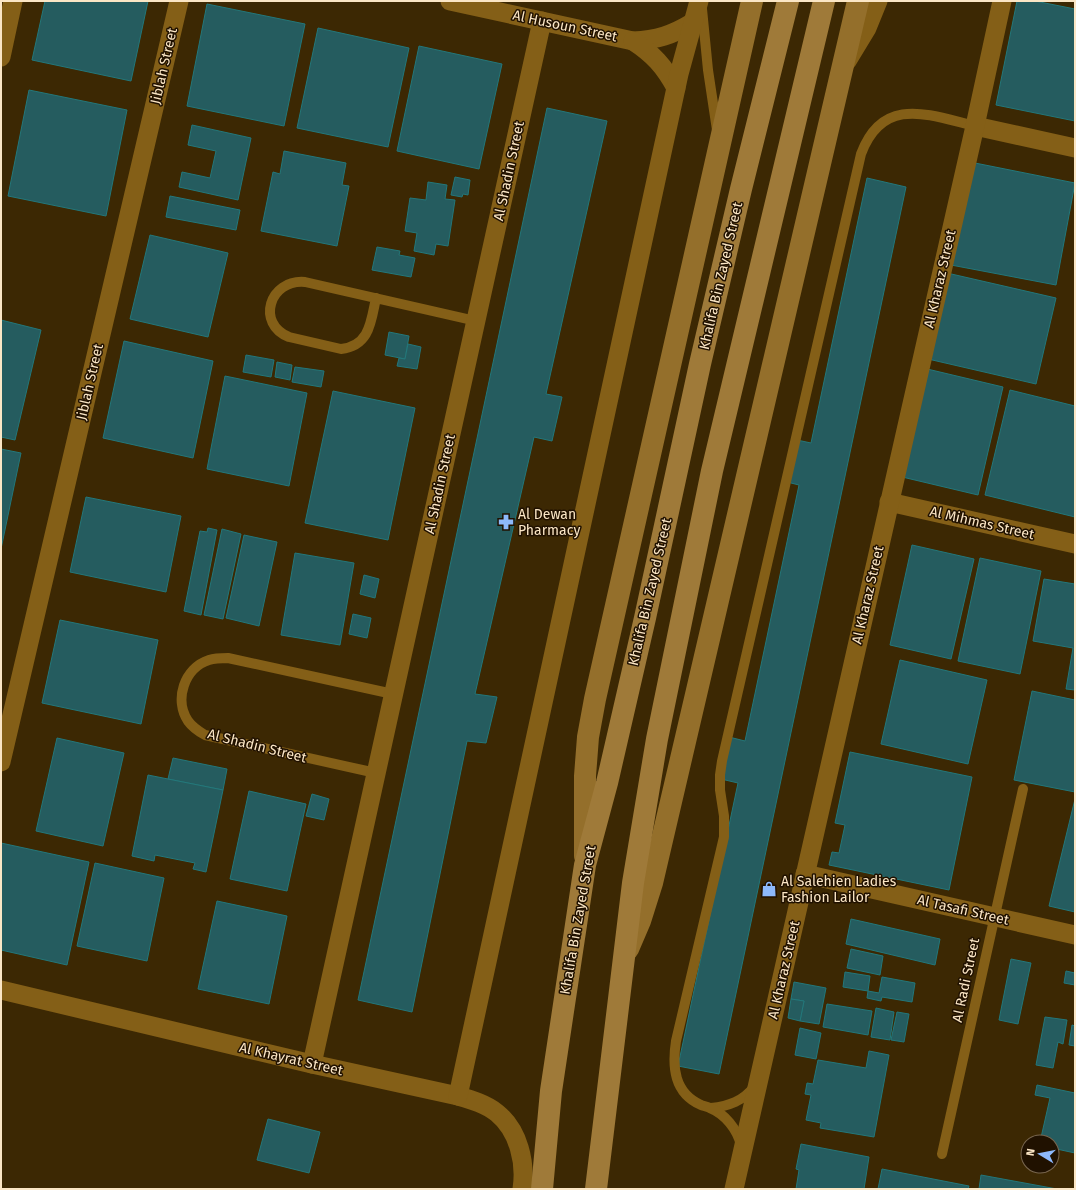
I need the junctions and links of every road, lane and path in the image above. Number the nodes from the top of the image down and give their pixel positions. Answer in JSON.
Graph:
{"nodes":[{"id":1,"x":13,"y":1,"type":"edge"},
{"id":2,"x":179,"y":1,"type":"edge"},
{"id":3,"x":450,"y":1,"type":"edge"},
{"id":4,"x":700,"y":1,"type":"edge"},
{"id":5,"x":752,"y":1,"type":"edge"},
{"id":6,"x":788,"y":1,"type":"edge"},
{"id":7,"x":824,"y":1,"type":"edge"},
{"id":8,"x":858,"y":1,"type":"edge"},
{"id":9,"x":878,"y":1,"type":"edge"},
{"id":10,"x":1002,"y":1,"type":"edge"},
{"id":11,"x":519,"y":8,"type":"edge"},
{"id":12,"x":542,"y":21,"type":"junction"},
{"id":13,"x":692,"y":22,"type":"junction"},
{"id":14,"x":633,"y":41,"type":"junction"},
{"id":15,"x":1,"y":57,"type":"edge"},
{"id":16,"x":843,"y":68,"type":"junction"},
{"id":17,"x":676,"y":88,"type":"junction"},
{"id":18,"x":975,"y":126,"type":"junction"},
{"id":19,"x":719,"y":144,"type":"junction"},
{"id":20,"x":1075,"y":148,"type":"edge"},
{"id":21,"x":376,"y":298,"type":"junction"},
{"id":22,"x":476,"y":321,"type":"junction"},
{"id":23,"x":889,"y":502,"type":"junction"},
{"id":24,"x":1075,"y":544,"type":"edge"},
{"id":25,"x":393,"y":694,"type":"junction"},
{"id":26,"x":1,"y":762,"type":"edge"},
{"id":27,"x":376,"y":774,"type":"junction"},
{"id":28,"x":1023,"y":789,"type":"dead end"},
{"id":29,"x":585,"y":865,"type":"junction"},
{"id":30,"x":805,"y":874,"type":"junction"},
{"id":31,"x":995,"y":917,"type":"junction"},
{"id":32,"x":1075,"y":935,"type":"edge"},
{"id":33,"x":624,"y":958,"type":"junction"},
{"id":34,"x":1,"y":990,"type":"edge"},
{"id":35,"x":312,"y":1064,"type":"junction"},
{"id":36,"x":758,"y":1080,"type":"junction"},
{"id":37,"x":458,"y":1096,"type":"junction"},
{"id":38,"x":711,"y":1108,"type":"junction"},
{"id":39,"x":743,"y":1150,"type":"junction"},
{"id":40,"x":942,"y":1154,"type":"dead end"},
{"id":41,"x":522,"y":1189,"type":"edge"},
{"id":42,"x":542,"y":1189,"type":"edge"},
{"id":43,"x":596,"y":1189,"type":"edge"},
{"id":44,"x":734,"y":1189,"type":"edge"}],
"edges":[{"from":1,"to":15,"type":"street"},
{"from":2,"to":26,"type":"street","name":"Jiblah Street"},
{"from":3,"to":11,"type":"street","name":"Al Husoun Street"},
{"from":4,"to":13,"type":"street"},
{"from":4,"to":19,"type":"lane"},
{"from":5,"to":19,"type":"main road"},
{"from":6,"to":29,"type":"highway","name":"Khalifa Bin Zayed Street"},
{"from":7,"to":33,"type":"highway"},
{"from":8,"to":16,"type":"main road"},
{"from":9,"to":16,"type":"street"},
{"from":10,"to":18,"type":"street","name":"Al Kharaz Street"},
{"from":11,"to":12,"type":"street","name":"Al Husoun Street"},
{"from":12,"to":14,"type":"street","name":"Al Husoun Street"},
{"from":12,"to":22,"type":"street","name":"Al Shadin Street"},
{"from":13,"to":14,"type":"street","name":"Al Husoun Street"},
{"from":13,"to":17,"type":"street"},
{"from":14,"to":17,"type":"street","name":"Al Husoun Street"},
{"from":16,"to":33,"type":"main road"},
{"from":17,"to":37,"type":"street"},
{"from":18,"to":20,"type":"street"},
{"from":18,"to":23,"type":"street","name":"Al Kharaz Street"},
{"from":18,"to":38,"type":"lane"},
{"from":19,"to":29,"type":"main road"},
{"from":21,"to":21,"type":"lane"},
{"from":21,"to":22,"type":"lane"},
{"from":22,"to":25,"type":"street","name":"Al Shadin Street"},
{"from":23,"to":24,"type":"street","name":"Al Mihmas Street"},
{"from":23,"to":30,"type":"street","name":"Al Kharaz Street"},
{"from":25,"to":27,"type":"street","name":"Al Shadin Street"},
{"from":25,"to":27,"type":"lane","name":"Al Shadin Street"},
{"from":27,"to":35,"type":"street","name":"Al Shadin Street"},
{"from":28,"to":31,"type":"lane","name":"Al Radi Street"},
{"from":29,"to":42,"type":"highway","name":"Khalifa Bin Zayed Street"},
{"from":30,"to":31,"type":"street","name":"Al Tasafi Street"},
{"from":30,"to":36,"type":"street","name":"Al Kharaz Street"},
{"from":31,"to":32,"type":"street","name":"Al Tasafi Street"},
{"from":31,"to":40,"type":"lane","name":"Al Radi Street"},
{"from":33,"to":43,"type":"highway"},
{"from":34,"to":35,"type":"street","name":"Al Khayrat Street"},
{"from":35,"to":37,"type":"street","name":"Al Khayrat Street"},
{"from":36,"to":38,"type":"lane"},
{"from":36,"to":39,"type":"street","name":"Al Kharaz Street"},
{"from":37,"to":41,"type":"street","name":"Al Khayrat Street"},
{"from":38,"to":39,"type":"lane"},
{"from":39,"to":44,"type":"street","name":"Al Kharaz Street"}]}
